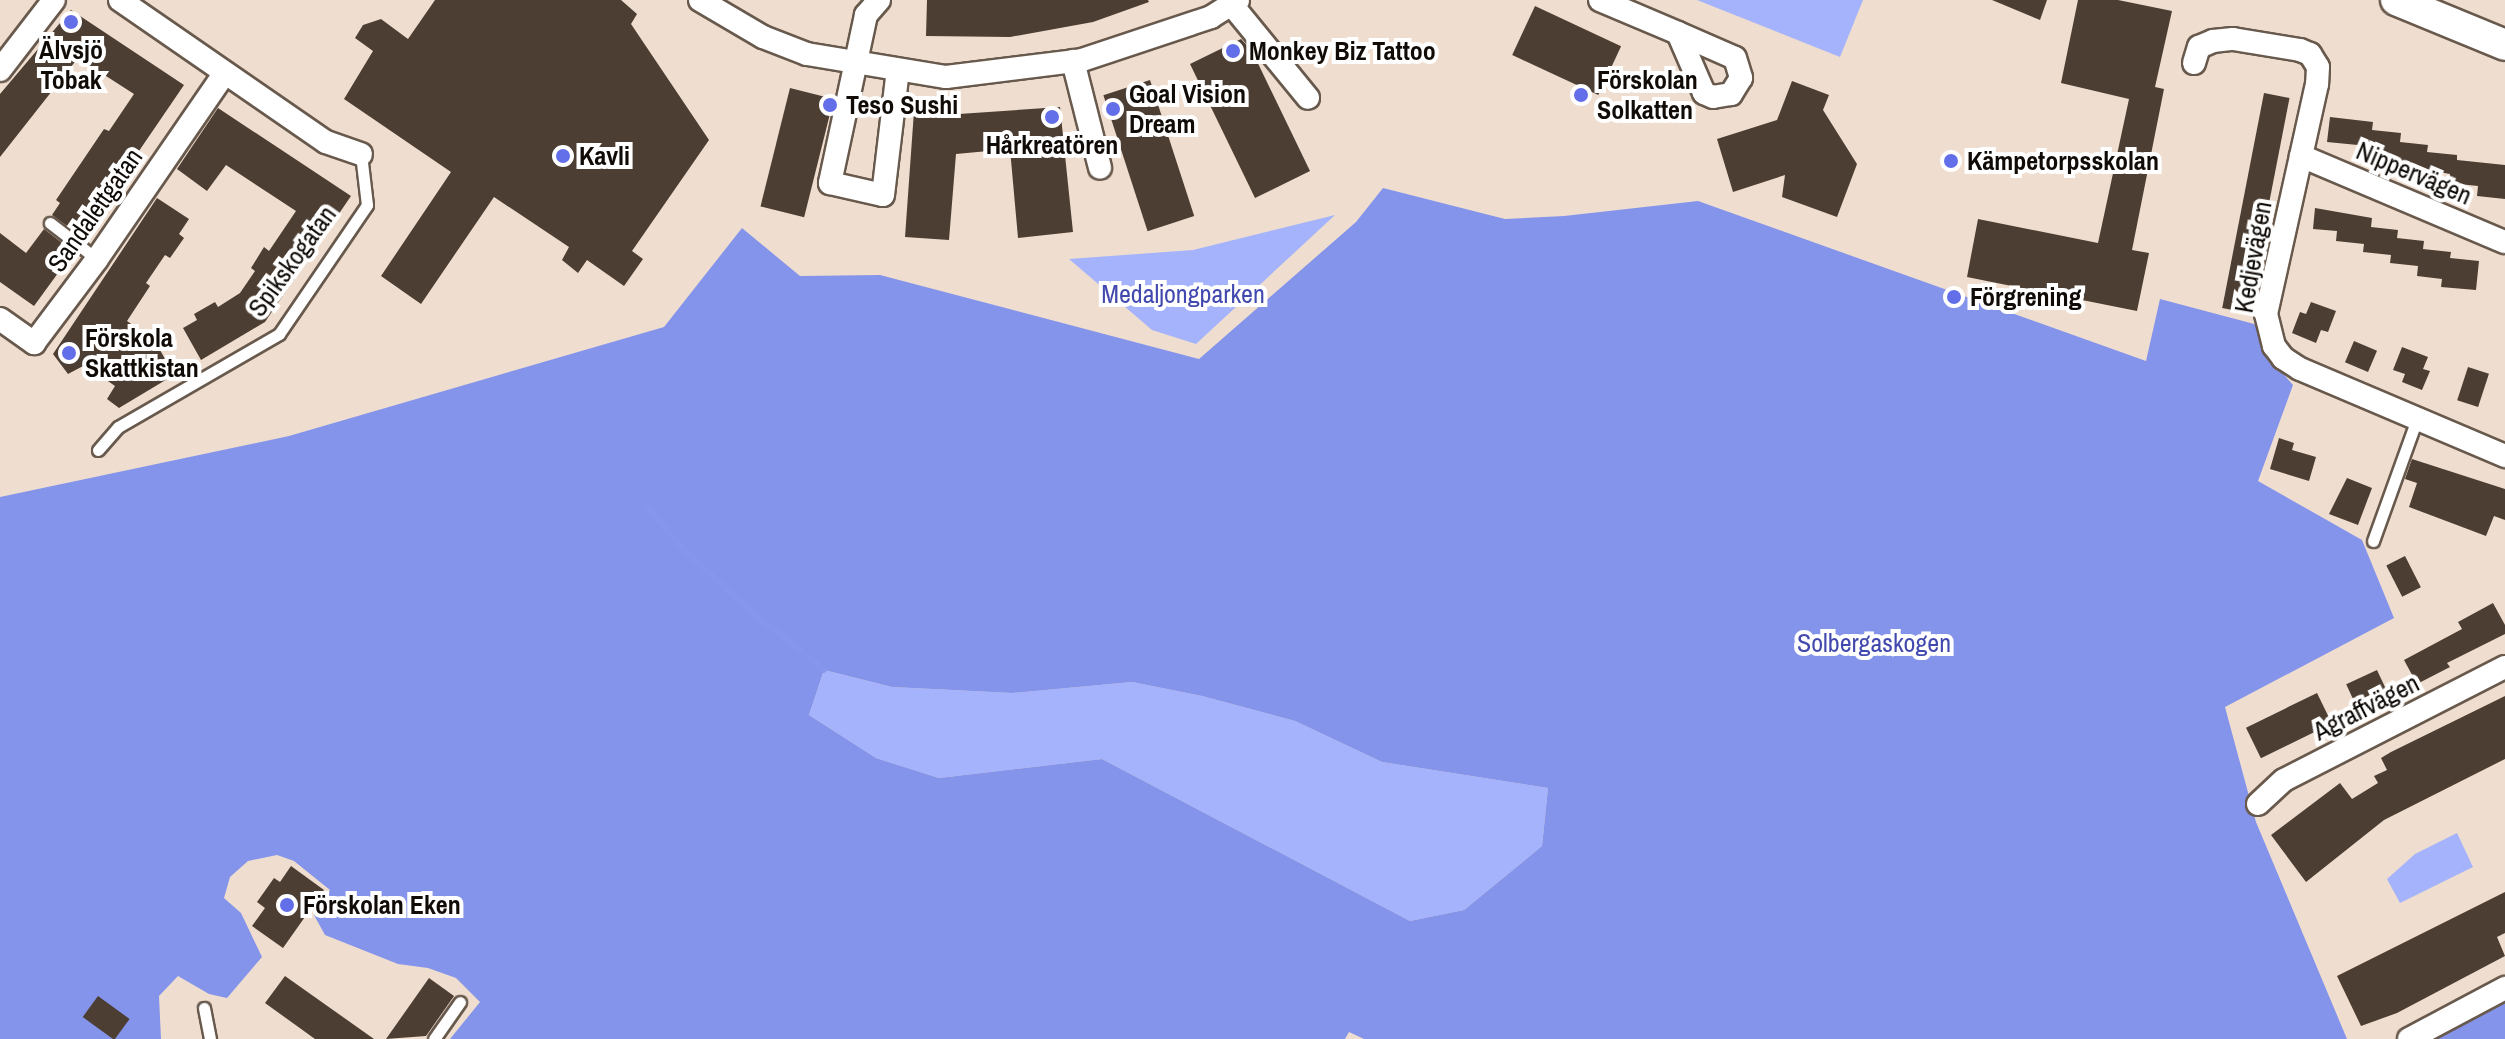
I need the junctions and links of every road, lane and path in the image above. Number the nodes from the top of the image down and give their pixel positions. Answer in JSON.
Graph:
{"nodes":[{"id":1,"x":54,"y":0,"type":"edge"},
{"id":2,"x":120,"y":0,"type":"edge"},
{"id":3,"x":700,"y":0,"type":"edge"},
{"id":4,"x":879,"y":0,"type":"edge"},
{"id":5,"x":1194,"y":0,"type":"edge"},
{"id":6,"x":1600,"y":0,"type":"edge"},
{"id":7,"x":2396,"y":0,"type":"edge"},
{"id":8,"x":1235,"y":2,"type":"edge"},
{"id":9,"x":1211,"y":17,"type":"junction"},
{"id":10,"x":1678,"y":33,"type":"dead end"},
{"id":11,"x":2505,"y":45,"type":"edge"},
{"id":12,"x":1073,"y":61,"type":"junction"},
{"id":13,"x":2194,"y":63,"type":"dead end"},
{"id":14,"x":855,"y":65,"type":"junction"},
{"id":15,"x":0,"y":70,"type":"edge"},
{"id":16,"x":898,"y":70,"type":"junction"},
{"id":17,"x":224,"y":74,"type":"junction"},
{"id":18,"x":1308,"y":98,"type":"dead end"},
{"id":19,"x":361,"y":154,"type":"joint"},
{"id":20,"x":2301,"y":156,"type":"junction"},
{"id":21,"x":1100,"y":168,"type":"dead end"},
{"id":22,"x":50,"y":223,"type":"dead end"},
{"id":23,"x":2505,"y":242,"type":"edge"},
{"id":24,"x":97,"y":259,"type":"junction"},
{"id":25,"x":0,"y":319,"type":"edge"},
{"id":26,"x":2417,"y":419,"type":"junction"},
{"id":27,"x":98,"y":450,"type":"dead end"},
{"id":28,"x":2505,"y":456,"type":"edge"},
{"id":29,"x":2373,"y":541,"type":"dead end"},
{"id":30,"x":2505,"y":667,"type":"edge"},
{"id":31,"x":2258,"y":804,"type":"dead end"},
{"id":32,"x":2505,"y":988,"type":"edge"},
{"id":33,"x":460,"y":1002,"type":"dead end"},
{"id":34,"x":204,"y":1008,"type":"dead end"},
{"id":35,"x":210,"y":1039,"type":"edge"},
{"id":36,"x":434,"y":1039,"type":"edge"},
{"id":37,"x":2409,"y":1039,"type":"edge"}],
"edges":[{"from":1,"to":15,"type":"street"},
{"from":2,"to":17,"type":"street","name":"Spikskogatan"},
{"from":3,"to":14,"type":"street"},
{"from":4,"to":14,"type":"street"},
{"from":5,"to":9,"type":"street"},
{"from":6,"to":10,"type":"street"},
{"from":7,"to":11,"type":"main road"},
{"from":8,"to":9,"type":"street"},
{"from":8,"to":18,"type":"street"},
{"from":9,"to":12,"type":"street"},
{"from":12,"to":16,"type":"street"},
{"from":12,"to":21,"type":"street"},
{"from":13,"to":20,"type":"street","name":"Kedjevägen"},
{"from":14,"to":16,"type":"street"},
{"from":14,"to":16,"type":"street"},
{"from":17,"to":19,"type":"street","name":"Spikskogatan"},
{"from":17,"to":24,"type":"street","name":"Sandalettgatan"},
{"from":19,"to":27,"type":"lane","name":"Spikskogatan"},
{"from":20,"to":23,"type":"street","name":"Nippervägen"},
{"from":20,"to":26,"type":"street","name":"Kedjevägen"},
{"from":22,"to":24,"type":"lane"},
{"from":24,"to":25,"type":"street","name":"Sandalettgatan"},
{"from":26,"to":28,"type":"street","name":"Kedjevägen"},
{"from":26,"to":29,"type":"lane"},
{"from":30,"to":31,"type":"street","name":"Agraffvägen"},
{"from":32,"to":37,"type":"street"},
{"from":33,"to":36,"type":"lane"},
{"from":34,"to":35,"type":"lane"}]}
